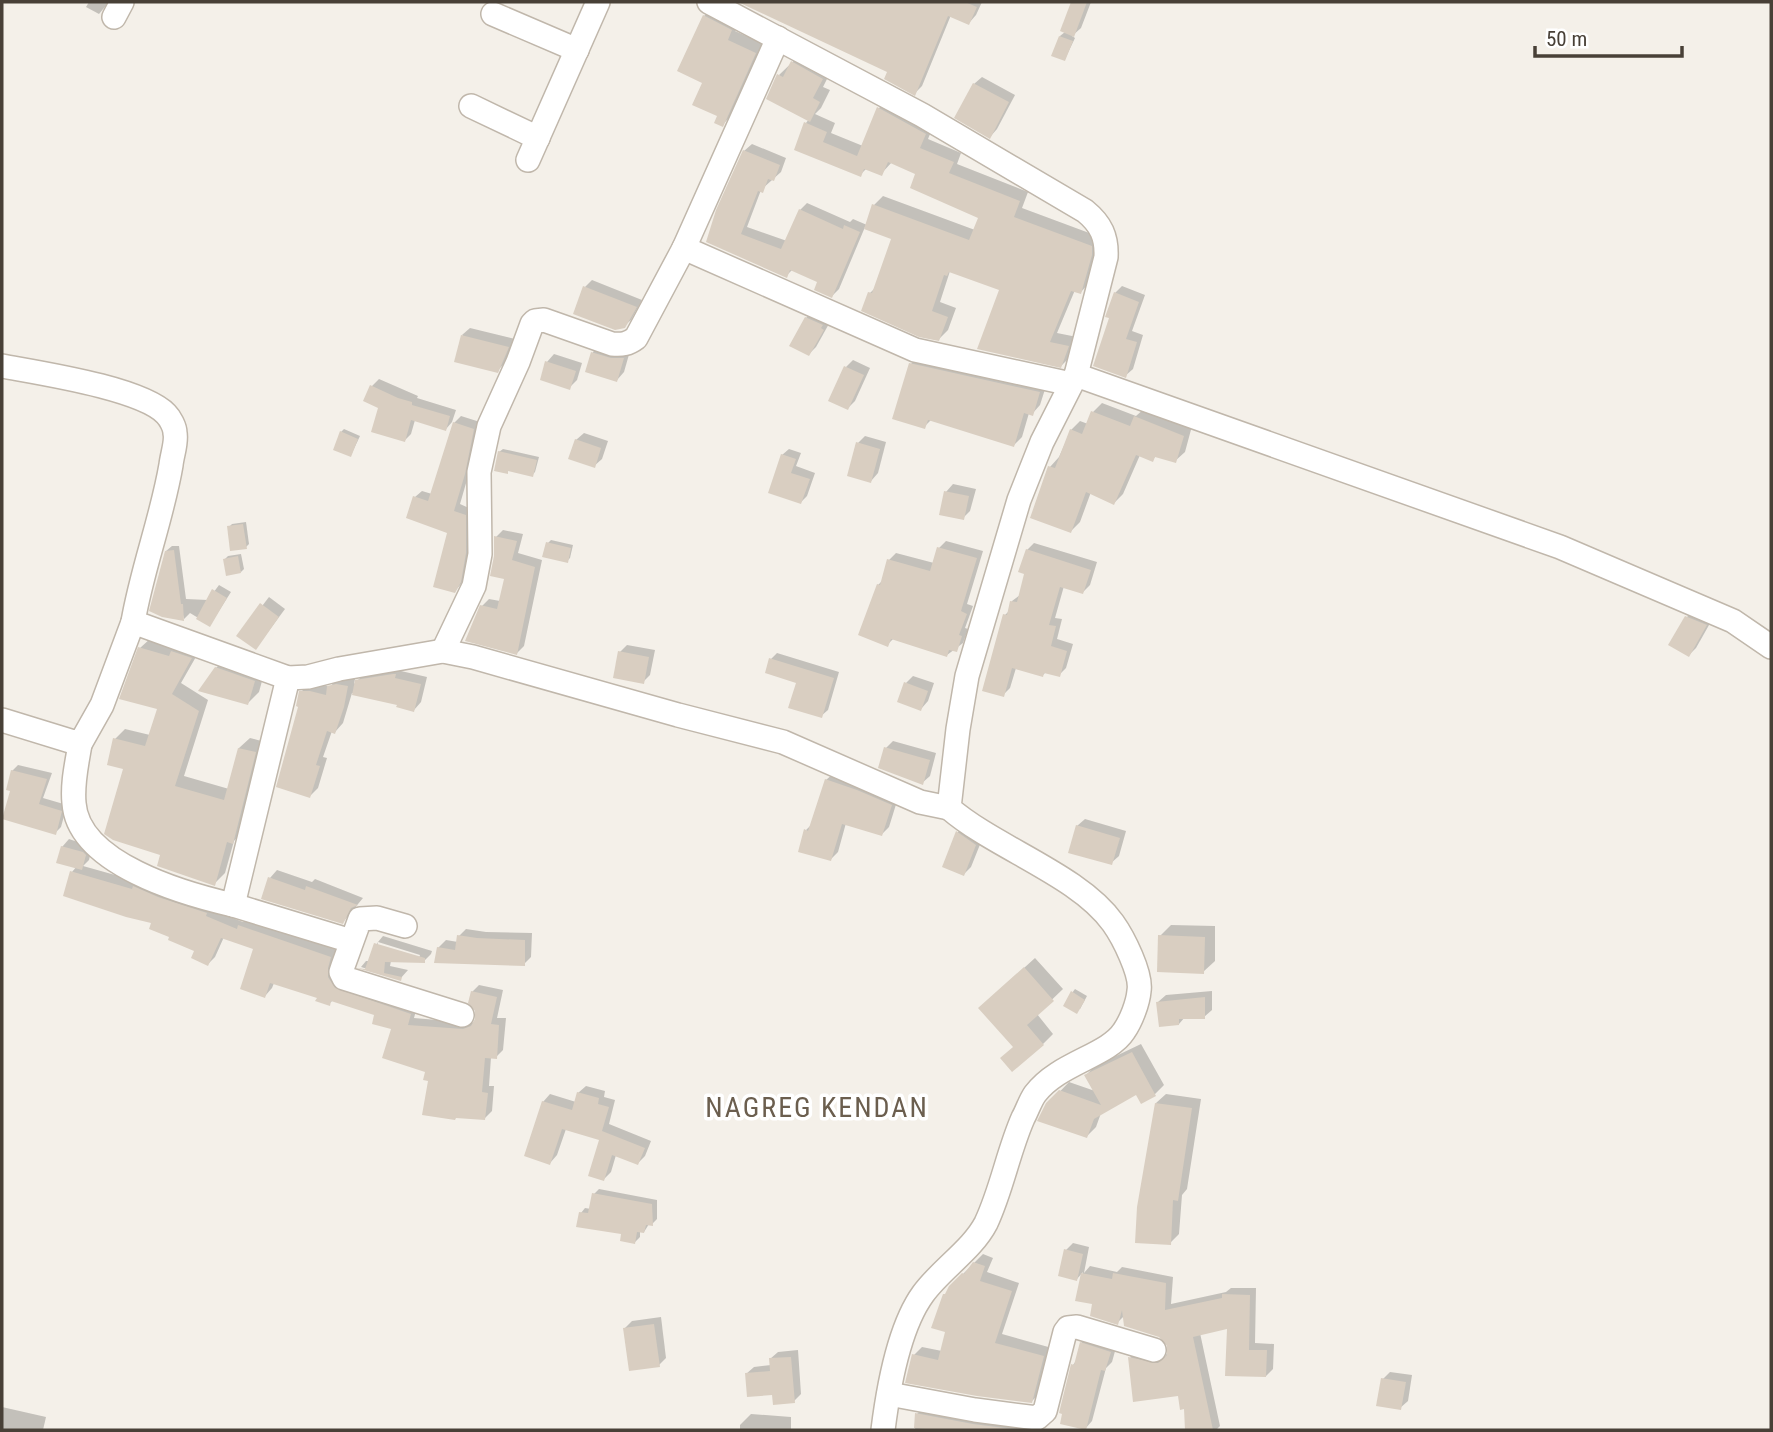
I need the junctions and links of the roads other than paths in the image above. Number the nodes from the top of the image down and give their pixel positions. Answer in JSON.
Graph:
{"nodes":[{"id":1,"x":598,"y":2,"type":"edge"},
{"id":2,"x":709,"y":2,"type":"edge"},
{"id":3,"x":493,"y":14,"type":"dead end"},
{"id":4,"x":778,"y":38,"type":"junction"},
{"id":5,"x":577,"y":50,"type":"junction"},
{"id":6,"x":471,"y":106,"type":"dead end"},
{"id":7,"x":538,"y":138,"type":"junction"},
{"id":8,"x":528,"y":160,"type":"dead end"},
{"id":9,"x":684,"y":248,"type":"junction"},
{"id":10,"x":2,"y":366,"type":"edge"},
{"id":11,"x":1073,"y":379,"type":"junction"},
{"id":12,"x":133,"y":622,"type":"junction"},
{"id":13,"x":1771,"y":647,"type":"edge"},
{"id":14,"x":443,"y":651,"type":"junction"},
{"id":15,"x":288,"y":678,"type":"junction"},
{"id":16,"x":2,"y":720,"type":"edge"},
{"id":17,"x":80,"y":744,"type":"junction"},
{"id":18,"x":948,"y":808,"type":"junction"},
{"id":19,"x":233,"y":905,"type":"junction"},
{"id":20,"x":405,"y":926,"type":"dead end"},
{"id":21,"x":351,"y":941,"type":"junction"},
{"id":22,"x":462,"y":1014,"type":"dead end"},
{"id":23,"x":1154,"y":1350,"type":"dead end"},
{"id":24,"x":889,"y":1394,"type":"junction"},
{"id":25,"x":883,"y":1430,"type":"edge"}],
"edges":[{"from":1,"to":5,"type":"street"},
{"from":2,"to":4,"type":"street"},
{"from":3,"to":5,"type":"street"},
{"from":4,"to":9,"type":"street"},
{"from":4,"to":11,"type":"street"},
{"from":5,"to":7,"type":"street"},
{"from":6,"to":7,"type":"street"},
{"from":7,"to":8,"type":"street"},
{"from":9,"to":11,"type":"street"},
{"from":9,"to":14,"type":"street"},
{"from":10,"to":12,"type":"street"},
{"from":11,"to":13,"type":"street"},
{"from":11,"to":18,"type":"street"},
{"from":12,"to":15,"type":"street"},
{"from":12,"to":17,"type":"street"},
{"from":14,"to":15,"type":"street"},
{"from":14,"to":18,"type":"street"},
{"from":15,"to":19,"type":"street"},
{"from":16,"to":17,"type":"street"},
{"from":17,"to":19,"type":"street"},
{"from":18,"to":24,"type":"street"},
{"from":19,"to":21,"type":"street"},
{"from":20,"to":21,"type":"street"},
{"from":21,"to":22,"type":"street"},
{"from":23,"to":24,"type":"street"},
{"from":24,"to":25,"type":"street"}]}
